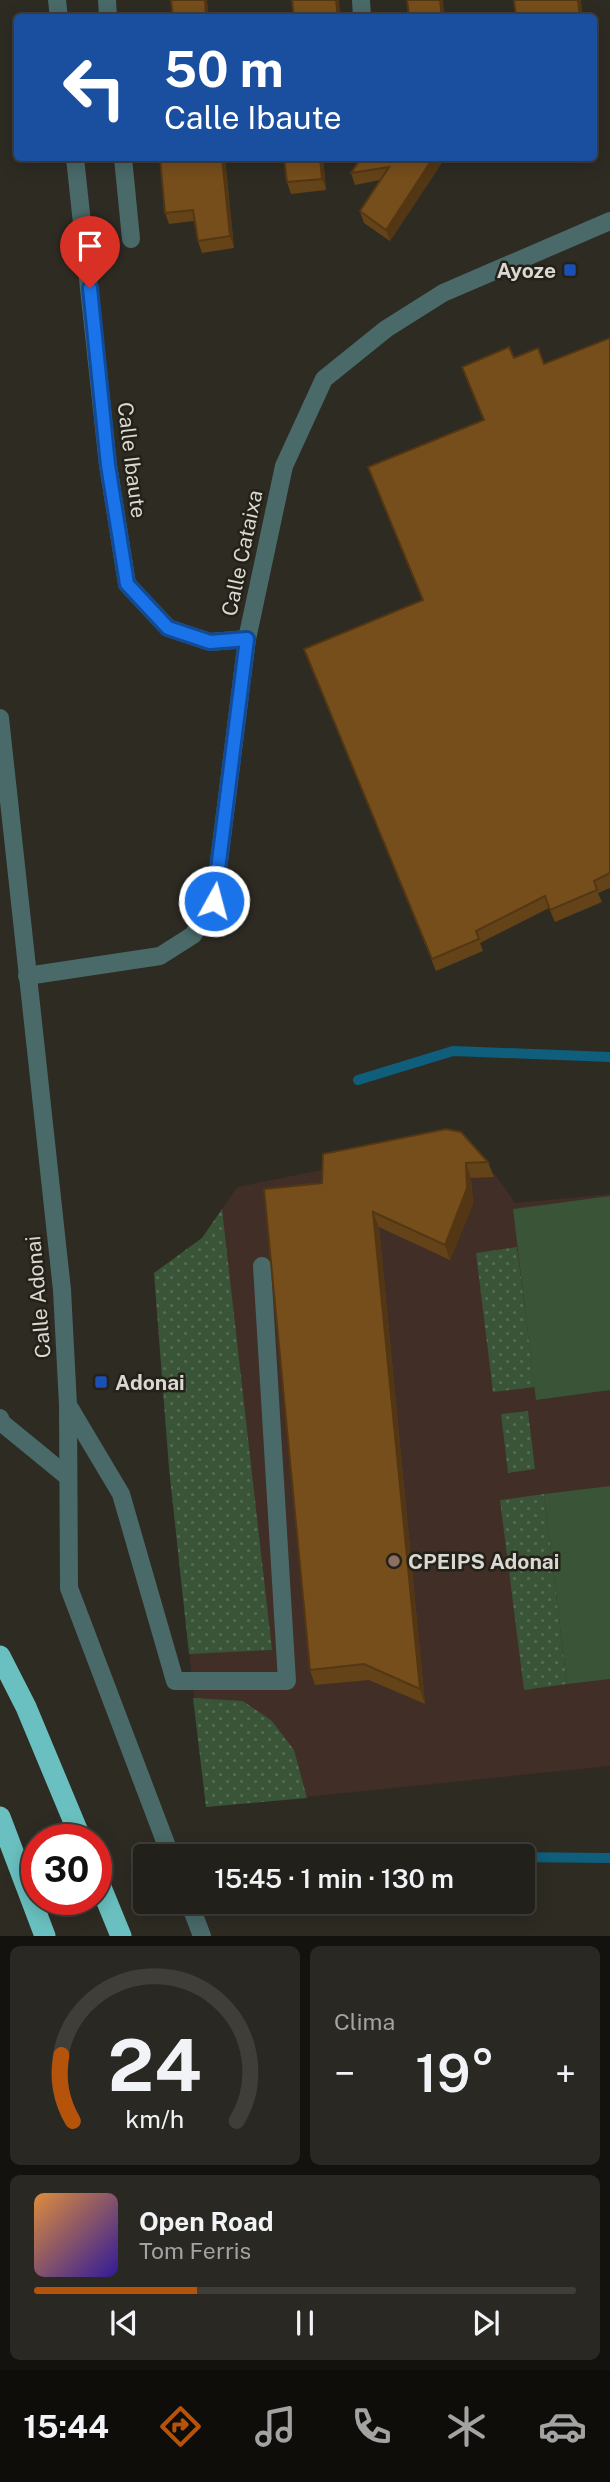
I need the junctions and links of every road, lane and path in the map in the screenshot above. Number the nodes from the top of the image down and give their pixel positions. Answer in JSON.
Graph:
{"nodes":[{"id":1,"x":75,"y":161,"type":"edge"},
{"id":2,"x":123,"y":161,"type":"edge"},
{"id":3,"x":610,"y":221,"type":"edge"},
{"id":4,"x":131,"y":239,"type":"dead end"},
{"id":5,"x":247,"y":639,"type":"junction"},
{"id":6,"x":0,"y":718,"type":"edge"},
{"id":7,"x":27,"y":976,"type":"junction"},
{"id":8,"x":261,"y":1266,"type":"dead end"},
{"id":9,"x":68,"y":1405,"type":"junction"},
{"id":10,"x":0,"y":1418,"type":"edge"},
{"id":11,"x":68,"y":1477,"type":"junction"},
{"id":12,"x":0,"y":1656,"type":"edge"},
{"id":13,"x":0,"y":1817,"type":"edge"},
{"id":14,"x":75,"y":1824,"type":"edge"},
{"id":15,"x":167,"y":1844,"type":"edge"},
{"id":16,"x":112,"y":1914,"type":"edge"},
{"id":17,"x":194,"y":1914,"type":"edge"},
{"id":18,"x":45,"y":1936,"type":"edge"},
{"id":19,"x":121,"y":1936,"type":"edge"},
{"id":20,"x":202,"y":1936,"type":"edge"}],
"edges":[{"from":1,"to":5,"type":"street","name":"Calle Ibaute"},
{"from":2,"to":4,"type":"street"},
{"from":3,"to":5,"type":"street","name":"Calle Cataixa"},
{"from":5,"to":7,"type":"street","name":"Calle Cataixa"},
{"from":6,"to":7,"type":"street","name":"Calle Adonai"},
{"from":7,"to":9,"type":"street","name":"Calle Adonai"},
{"from":8,"to":9,"type":"street"},
{"from":9,"to":11,"type":"street","name":"Calle Adonai"},
{"from":10,"to":11,"type":"street"},
{"from":11,"to":15,"type":"street","name":"Calle Adonai"},
{"from":12,"to":14,"type":"highway"},
{"from":13,"to":18,"type":"highway"},
{"from":16,"to":19,"type":"highway"},
{"from":17,"to":20,"type":"street"}]}
